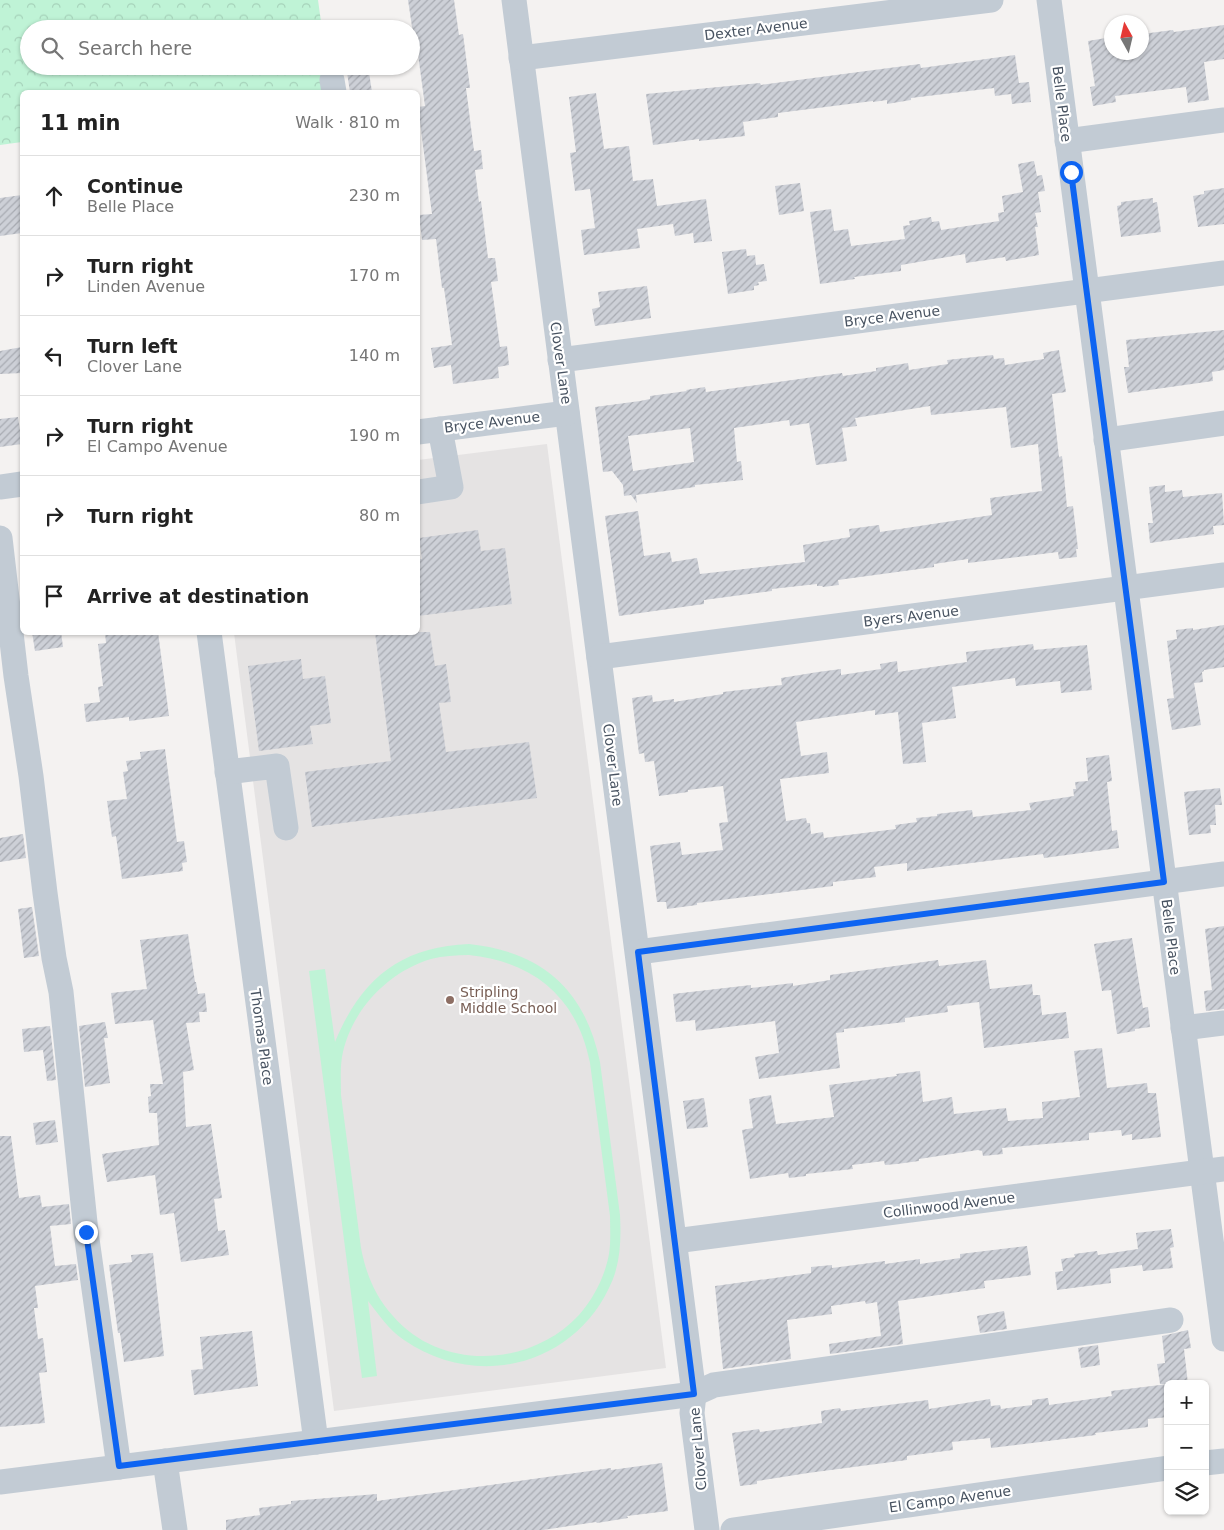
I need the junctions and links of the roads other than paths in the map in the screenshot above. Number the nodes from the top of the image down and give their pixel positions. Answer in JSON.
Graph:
{"nodes":[{"id":1,"x":514,"y":0,"type":"edge"},
{"id":2,"x":991,"y":0,"type":"edge"},
{"id":3,"x":1049,"y":0,"type":"edge"},
{"id":4,"x":522,"y":58,"type":"junction"},
{"id":5,"x":1224,"y":120,"type":"edge"},
{"id":6,"x":1067,"y":141,"type":"junction"},
{"id":7,"x":1224,"y":273,"type":"edge"},
{"id":8,"x":1087,"y":291,"type":"junction"},
{"id":9,"x":560,"y":360,"type":"junction"},
{"id":10,"x":567,"y":412,"type":"junction"},
{"id":11,"x":1224,"y":424,"type":"edge"},
{"id":12,"x":429,"y":430,"type":"edge"},
{"id":13,"x":1106,"y":440,"type":"junction"},
{"id":14,"x":20,"y":484,"type":"edge"},
{"id":15,"x":0,"y":487,"type":"edge"},
{"id":16,"x":420,"y":492,"type":"edge"},
{"id":17,"x":0,"y":538,"type":"edge"},
{"id":18,"x":1224,"y":575,"type":"edge"},
{"id":19,"x":1125,"y":588,"type":"junction"},
{"id":20,"x":209,"y":635,"type":"edge"},
{"id":21,"x":599,"y":657,"type":"junction"},
{"id":22,"x":227,"y":772,"type":"junction"},
{"id":23,"x":286,"y":828,"type":"dead end"},
{"id":24,"x":1224,"y":874,"type":"edge"},
{"id":25,"x":1164,"y":882,"type":"junction"},
{"id":26,"x":638,"y":952,"type":"junction"},
{"id":27,"x":1224,"y":1023,"type":"edge"},
{"id":28,"x":1183,"y":1028,"type":"junction"},
{"id":29,"x":1213,"y":1171,"type":"edge"},
{"id":30,"x":675,"y":1241,"type":"junction"},
{"id":31,"x":1171,"y":1320,"type":"dead end"},
{"id":32,"x":1223,"y":1325,"type":"edge"},
{"id":33,"x":694,"y":1394,"type":"junction"},
{"id":34,"x":316,"y":1442,"type":"junction"},
{"id":35,"x":165,"y":1461,"type":"junction"},
{"id":36,"x":1224,"y":1461,"type":"edge"},
{"id":37,"x":1209,"y":1463,"type":"edge"},
{"id":38,"x":119,"y":1466,"type":"junction"},
{"id":39,"x":1164,"y":1469,"type":"edge"},
{"id":40,"x":0,"y":1482,"type":"edge"},
{"id":41,"x":175,"y":1530,"type":"edge"},
{"id":42,"x":707,"y":1530,"type":"edge"},
{"id":43,"x":733,"y":1530,"type":"edge"}],
"edges":[{"from":1,"to":4,"type":"street","name":"Clover Lane"},
{"from":2,"to":4,"type":"street","name":"Dexter Avenue"},
{"from":3,"to":6,"type":"street","name":"Belle Place"},
{"from":4,"to":9,"type":"street","name":"Clover Lane"},
{"from":5,"to":6,"type":"street"},
{"from":6,"to":8,"type":"street","name":"Belle Place"},
{"from":7,"to":8,"type":"street","name":"Bryce Avenue"},
{"from":8,"to":9,"type":"street","name":"Bryce Avenue"},
{"from":8,"to":13,"type":"street","name":"Belle Place"},
{"from":9,"to":10,"type":"street","name":"Clover Lane"},
{"from":10,"to":12,"type":"street","name":"Bryce Avenue"},
{"from":10,"to":21,"type":"street","name":"Clover Lane"},
{"from":11,"to":13,"type":"street"},
{"from":12,"to":16,"type":"street"},
{"from":13,"to":19,"type":"street","name":"Belle Place"},
{"from":14,"to":15,"type":"street"},
{"from":17,"to":38,"type":"street"},
{"from":18,"to":19,"type":"street","name":"Byers Avenue"},
{"from":19,"to":21,"type":"street","name":"Byers Avenue"},
{"from":19,"to":25,"type":"street","name":"Belle Place"},
{"from":20,"to":22,"type":"street","name":"Thomas Place"},
{"from":21,"to":26,"type":"street","name":"Clover Lane"},
{"from":22,"to":23,"type":"street"},
{"from":22,"to":34,"type":"street","name":"Thomas Place"},
{"from":24,"to":25,"type":"street"},
{"from":25,"to":26,"type":"street"},
{"from":25,"to":28,"type":"street","name":"Belle Place"},
{"from":26,"to":30,"type":"street","name":"Clover Lane"},
{"from":27,"to":28,"type":"street"},
{"from":28,"to":29,"type":"street","name":"Belle Place"},
{"from":29,"to":30,"type":"street","name":"Collinwood Avenue"},
{"from":29,"to":32,"type":"street","name":"Belle Place"},
{"from":30,"to":33,"type":"street","name":"Clover Lane"},
{"from":31,"to":33,"type":"street"},
{"from":33,"to":34,"type":"street"},
{"from":33,"to":42,"type":"street","name":"Clover Lane"},
{"from":34,"to":35,"type":"street"},
{"from":35,"to":38,"type":"street"},
{"from":35,"to":41,"type":"street"},
{"from":36,"to":37,"type":"street"},
{"from":38,"to":40,"type":"street"},
{"from":39,"to":43,"type":"street","name":"El Campo Avenue"}]}
